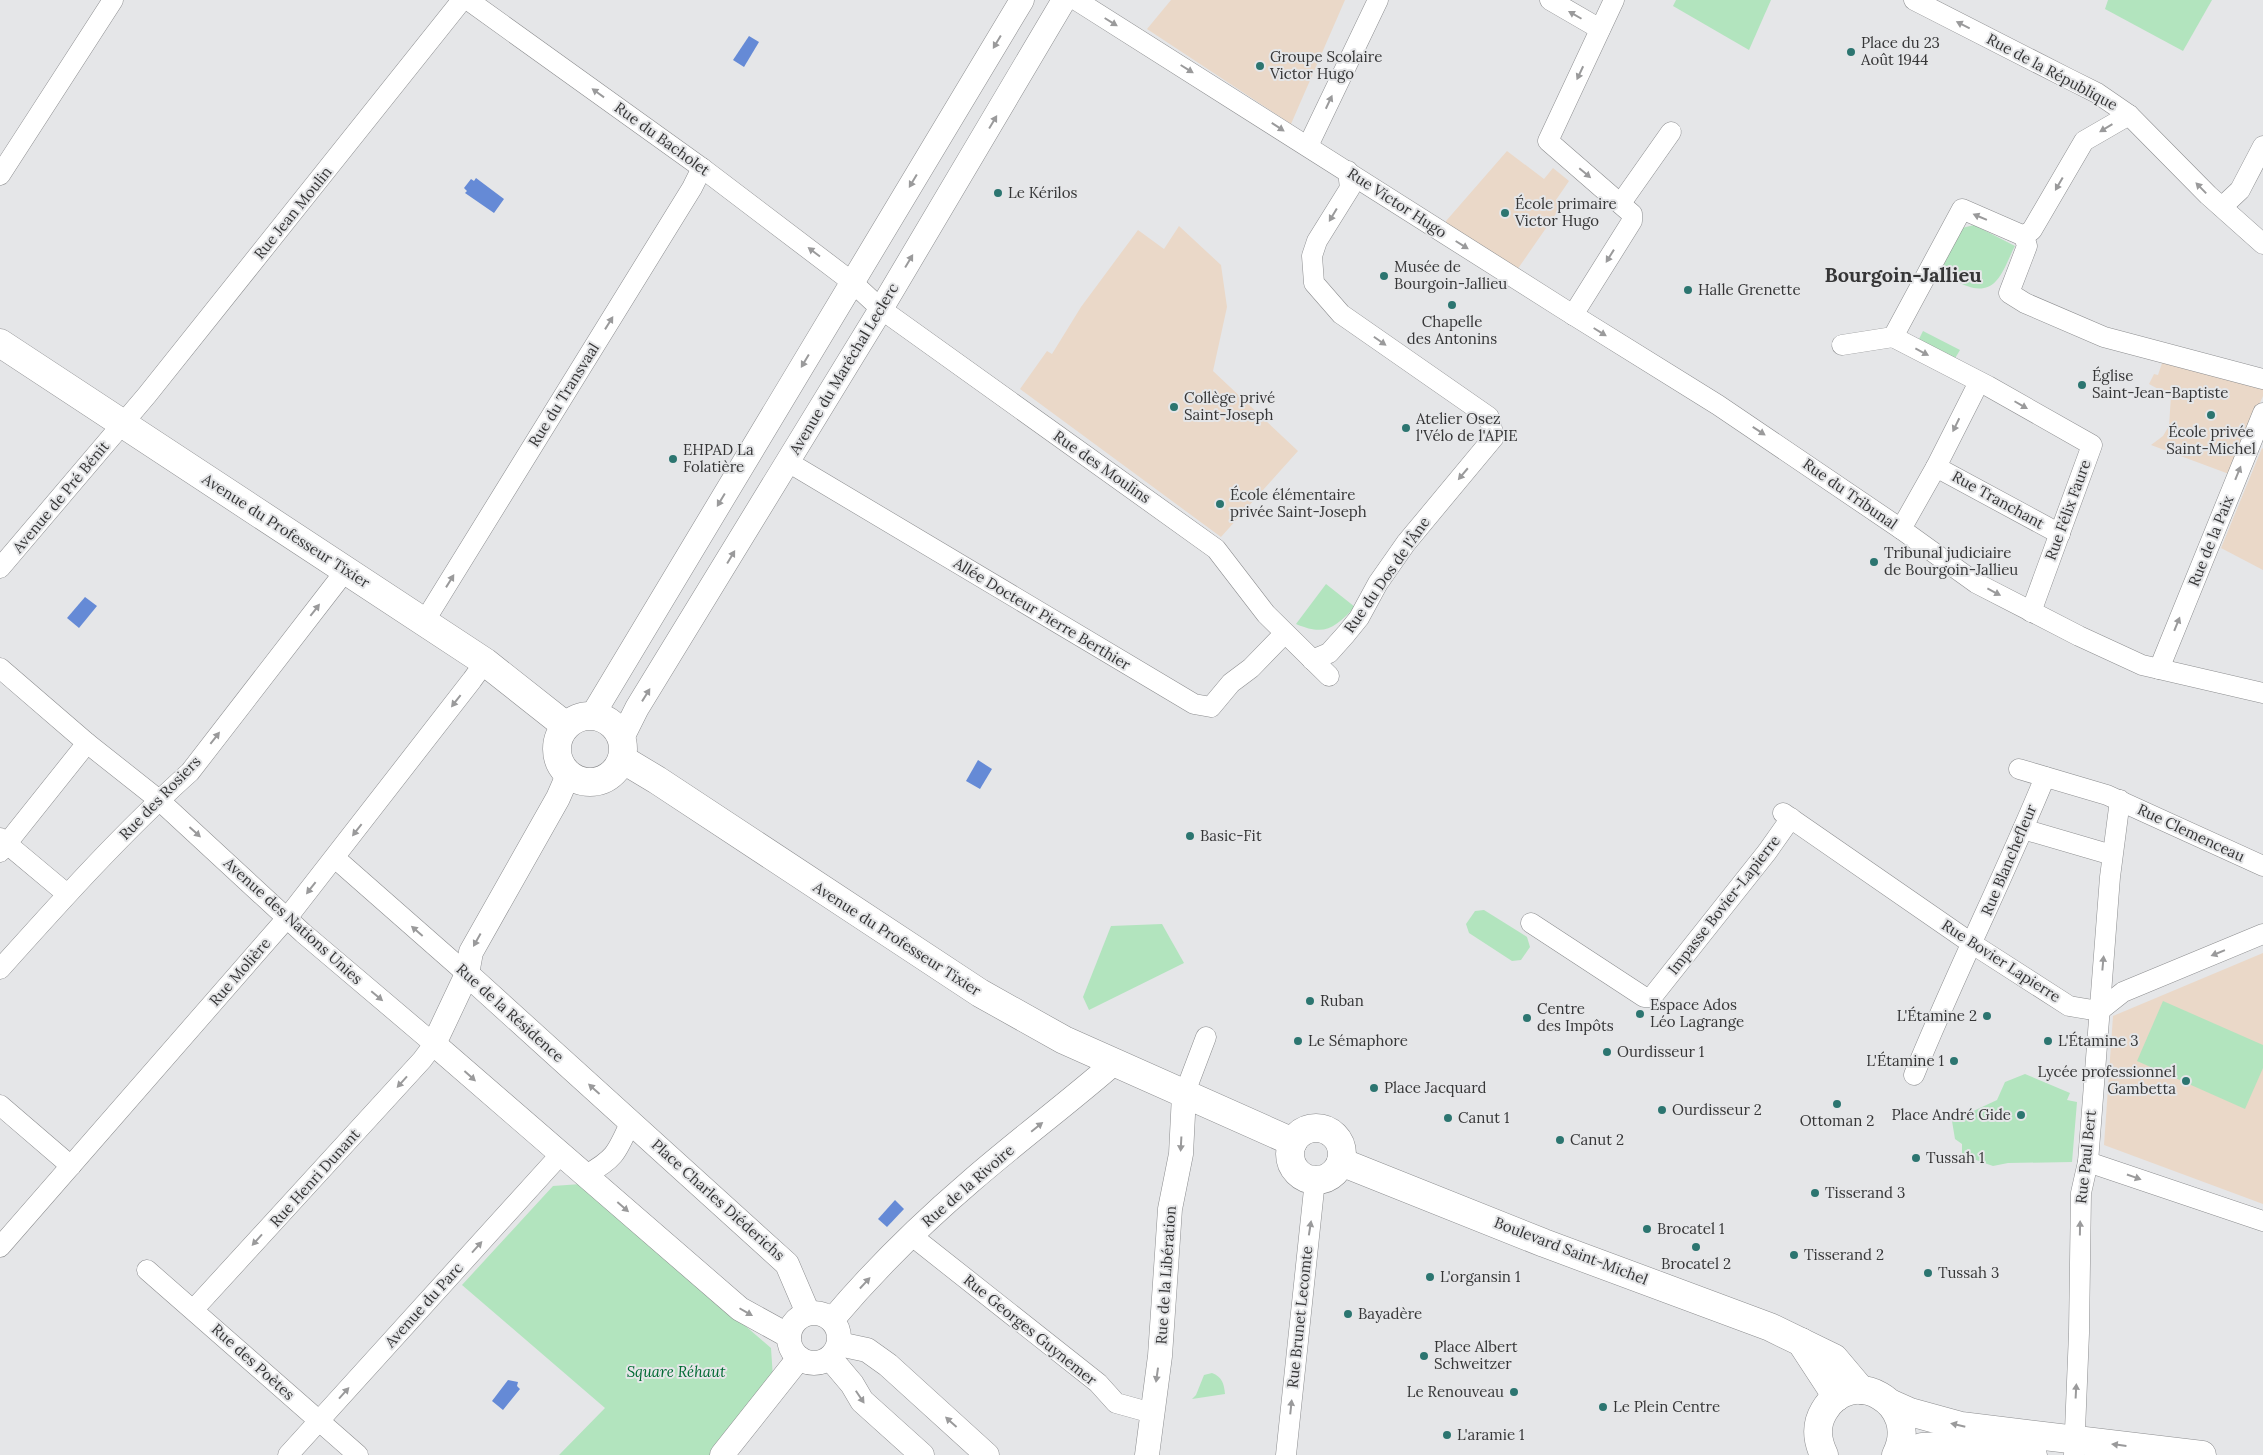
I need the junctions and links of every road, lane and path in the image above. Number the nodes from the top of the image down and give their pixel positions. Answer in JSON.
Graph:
{"nodes":[{"id":1,"x":113,"y":0,"type":"edge"},
{"id":2,"x":462,"y":0,"type":"edge"},
{"id":3,"x":468,"y":0,"type":"edge"},
{"id":4,"x":1022,"y":0,"type":"edge"},
{"id":5,"x":1064,"y":0,"type":"edge"},
{"id":6,"x":1076,"y":0,"type":"edge"},
{"id":7,"x":1378,"y":0,"type":"edge"},
{"id":8,"x":1550,"y":0,"type":"edge"},
{"id":9,"x":1614,"y":0,"type":"edge"},
{"id":10,"x":1914,"y":0,"type":"edge"},
{"id":11,"x":1600,"y":29,"type":"junction"},
{"id":12,"x":2129,"y":114,"type":"junction"},
{"id":13,"x":1671,"y":132,"type":"dead end"},
{"id":14,"x":1308,"y":146,"type":"junction"},
{"id":15,"x":2263,"y":146,"type":"edge"},
{"id":16,"x":702,"y":168,"type":"junction"},
{"id":17,"x":1348,"y":171,"type":"junction"},
{"id":18,"x":0,"y":175,"type":"edge"},
{"id":19,"x":2222,"y":207,"type":"junction"},
{"id":20,"x":1626,"y":209,"type":"junction"},
{"id":21,"x":2024,"y":236,"type":"junction"},
{"id":22,"x":2263,"y":244,"type":"edge"},
{"id":23,"x":852,"y":282,"type":"junction"},
{"id":24,"x":881,"y":309,"type":"junction"},
{"id":25,"x":1573,"y":315,"type":"junction"},
{"id":26,"x":1893,"y":337,"type":"junction"},
{"id":27,"x":0,"y":343,"type":"edge"},
{"id":28,"x":1842,"y":345,"type":"dead end"},
{"id":29,"x":2263,"y":379,"type":"edge"},
{"id":30,"x":1979,"y":382,"type":"junction"},
{"id":31,"x":1718,"y":405,"type":"joint"},
{"id":32,"x":2263,"y":413,"type":"edge"},
{"id":33,"x":122,"y":424,"type":"junction"},
{"id":34,"x":788,"y":462,"type":"junction"},
{"id":35,"x":1936,"y":466,"type":"junction"},
{"id":36,"x":1901,"y":529,"type":"junction"},
{"id":37,"x":2060,"y":534,"type":"junction"},
{"id":38,"x":0,"y":568,"type":"edge"},
{"id":39,"x":346,"y":570,"type":"junction"},
{"id":40,"x":657,"y":607,"type":"junction"},
{"id":41,"x":2031,"y":612,"type":"junction"},
{"id":42,"x":424,"y":622,"type":"junction"},
{"id":43,"x":689,"y":626,"type":"junction"},
{"id":44,"x":1284,"y":634,"type":"junction"},
{"id":45,"x":1312,"y":660,"type":"junction"},
{"id":46,"x":485,"y":662,"type":"junction"},
{"id":47,"x":2151,"y":667,"type":"junction"},
{"id":48,"x":0,"y":668,"type":"edge"},
{"id":49,"x":1329,"y":676,"type":"dead end"},
{"id":50,"x":2263,"y":693,"type":"edge"},
{"id":51,"x":592,"y":716,"type":"junction"},
{"id":52,"x":566,"y":726,"type":"junction"},
{"id":53,"x":87,"y":743,"type":"junction"},
{"id":54,"x":622,"y":749,"type":"junction"},
{"id":55,"x":2019,"y":769,"type":"dead end"},
{"id":56,"x":2045,"y":777,"type":"junction"},
{"id":57,"x":574,"y":778,"type":"junction"},
{"id":58,"x":159,"y":800,"type":"junction"},
{"id":59,"x":2120,"y":800,"type":"junction"},
{"id":60,"x":1787,"y":816,"type":"joint"},
{"id":61,"x":2023,"y":829,"type":"junction"},
{"id":62,"x":2,"y":845,"type":"edge"},
{"id":63,"x":2112,"y":855,"type":"junction"},
{"id":64,"x":335,"y":858,"type":"junction"},
{"id":65,"x":2263,"y":866,"type":"edge"},
{"id":66,"x":67,"y":894,"type":"junction"},
{"id":67,"x":287,"y":918,"type":"junction"},
{"id":68,"x":1531,"y":923,"type":"dead end"},
{"id":69,"x":2263,"y":934,"type":"edge"},
{"id":70,"x":1971,"y":943,"type":"junction"},
{"id":71,"x":0,"y":969,"type":"edge"},
{"id":72,"x":467,"y":974,"type":"junction"},
{"id":73,"x":2098,"y":1011,"type":"junction"},
{"id":74,"x":1206,"y":1037,"type":"dead end"},
{"id":75,"x":434,"y":1044,"type":"junction"},
{"id":76,"x":1114,"y":1063,"type":"junction"},
{"id":77,"x":1914,"y":1075,"type":"dead end"},
{"id":78,"x":1184,"y":1095,"type":"junction"},
{"id":79,"x":0,"y":1105,"type":"edge"},
{"id":80,"x":630,"y":1121,"type":"junction"},
{"id":81,"x":1293,"y":1142,"type":"junction"},
{"id":82,"x":560,"y":1155,"type":"junction"},
{"id":83,"x":1341,"y":1162,"type":"junction"},
{"id":84,"x":2088,"y":1162,"type":"junction"},
{"id":85,"x":72,"y":1166,"type":"junction"},
{"id":86,"x":586,"y":1175,"type":"junction"},
{"id":87,"x":1315,"y":1180,"type":"junction"},
{"id":88,"x":2263,"y":1221,"type":"edge"},
{"id":89,"x":912,"y":1236,"type":"junction"},
{"id":90,"x":0,"y":1247,"type":"edge"},
{"id":91,"x":147,"y":1270,"type":"dead end"},
{"id":92,"x":194,"y":1310,"type":"junction"},
{"id":93,"x":808,"y":1313,"type":"junction"},
{"id":94,"x":832,"y":1320,"type":"junction"},
{"id":95,"x":789,"y":1336,"type":"junction"},
{"id":96,"x":835,"y":1351,"type":"junction"},
{"id":97,"x":799,"y":1358,"type":"junction"},
{"id":98,"x":1849,"y":1393,"type":"junction"},
{"id":99,"x":1892,"y":1404,"type":"junction"},
{"id":100,"x":1152,"y":1413,"type":"junction"},
{"id":101,"x":319,"y":1421,"type":"junction"},
{"id":102,"x":2074,"y":1447,"type":"edge"},
{"id":103,"x":288,"y":1455,"type":"edge"},
{"id":104,"x":358,"y":1455,"type":"edge"},
{"id":105,"x":722,"y":1455,"type":"edge"},
{"id":106,"x":922,"y":1455,"type":"edge"},
{"id":107,"x":987,"y":1455,"type":"edge"},
{"id":108,"x":1148,"y":1455,"type":"edge"},
{"id":109,"x":1286,"y":1455,"type":"edge"},
{"id":110,"x":1824,"y":1455,"type":"edge"},
{"id":111,"x":1898,"y":1455,"type":"edge"},
{"id":112,"x":2033,"y":1455,"type":"edge"},
{"id":113,"x":2202,"y":1455,"type":"edge"}],
"edges":[{"from":1,"to":18,"type":"street"},
{"from":2,"to":33,"type":"street","name":"Rue Jean Moulin"},
{"from":16,"to":3,"type":"street","name":"Rue du Bacholet","one_way":true},
{"from":4,"to":23,"type":"street","one_way":true},
{"from":24,"to":5,"type":"street","name":"Avenue du Maréchal Leclerc","one_way":true},
{"from":6,"to":14,"type":"street","name":"Rue Victor Hugo","one_way":true},
{"from":14,"to":7,"type":"street","one_way":true},
{"from":11,"to":8,"type":"street","one_way":true},
{"from":9,"to":11,"type":"street"},
{"from":12,"to":10,"type":"street","name":"Rue de la République","one_way":true},
{"from":11,"to":20,"type":"street","one_way":true},
{"from":19,"to":12,"type":"street","name":"Rue de la République","one_way":true},
{"from":12,"to":21,"type":"street","one_way":true},
{"from":13,"to":20,"type":"street"},
{"from":14,"to":17,"type":"street","name":"Rue Victor Hugo"},
{"from":15,"to":19,"type":"street"},
{"from":23,"to":16,"type":"street","name":"Rue du Bacholet","one_way":true},
{"from":42,"to":16,"type":"street","name":"Rue du Transvaal","one_way":true},
{"from":17,"to":25,"type":"street","name":"Rue Victor Hugo","one_way":true},
{"from":17,"to":45,"type":"street","name":"Rue du Dos de l'Âne","one_way":true},
{"from":19,"to":22,"type":"street","name":"Rue de la République"},
{"from":20,"to":25,"type":"street","one_way":true},
{"from":21,"to":26,"type":"street","one_way":true},
{"from":21,"to":29,"type":"street"},
{"from":23,"to":24,"type":"street","name":"Rue des Moulins"},
{"from":23,"to":40,"type":"street","one_way":true},
{"from":24,"to":34,"type":"street","name":"Avenue du Maréchal Leclerc"},
{"from":24,"to":44,"type":"street","name":"Rue des Moulins"},
{"from":25,"to":31,"type":"street","name":"Rue Victor Hugo","one_way":true},
{"from":26,"to":28,"type":"street"},
{"from":26,"to":30,"type":"street","one_way":true},
{"from":27,"to":33,"type":"main road","name":"Avenue du Professeur Tixier"},
{"from":30,"to":35,"type":"street","one_way":true},
{"from":30,"to":37,"type":"street","name":"Rue Félix Faure","one_way":true},
{"from":31,"to":36,"type":"street","name":"Rue du Tribunal","one_way":true},
{"from":47,"to":32,"type":"street","name":"Rue de la Paix","one_way":true},
{"from":33,"to":38,"type":"street","name":"Avenue de Pré Bénit"},
{"from":33,"to":39,"type":"main road","name":"Avenue du Professeur Tixier"},
{"from":43,"to":34,"type":"street","name":"Avenue du Maréchal Leclerc","one_way":true},
{"from":34,"to":44,"type":"street","name":"Allée Docteur Pierre Berthier"},
{"from":35,"to":36,"type":"street"},
{"from":35,"to":37,"type":"street","name":"Rue Tranchant"},
{"from":36,"to":41,"type":"street","name":"Rue du Tribunal","one_way":true},
{"from":37,"to":41,"type":"street","name":"Rue Félix Faure"},
{"from":39,"to":42,"type":"main road","name":"Avenue du Professeur Tixier"},
{"from":58,"to":39,"type":"street","name":"Rue des Rosiers","one_way":true},
{"from":40,"to":43,"type":"street"},
{"from":40,"to":51,"type":"street"},
{"from":41,"to":47,"type":"street","name":"Rue du Tribunal"},
{"from":42,"to":46,"type":"main road","name":"Avenue du Professeur Tixier"},
{"from":54,"to":43,"type":"street","name":"Avenue du Maréchal Leclerc","one_way":true},
{"from":44,"to":45,"type":"street","name":"Rue des Moulins"},
{"from":45,"to":49,"type":"street","name":"Rue des Moulins"},
{"from":46,"to":52,"type":"main road","name":"Avenue du Professeur Tixier"},
{"from":46,"to":64,"type":"street","name":"Rue Molière","one_way":true},
{"from":47,"to":50,"type":"street","name":"Rue du Tribunal"},
{"from":48,"to":53,"type":"street","name":"Avenue des Nations Unies"},
{"from":51,"to":52,"type":"main road"},
{"from":51,"to":54,"type":"main road"},
{"from":52,"to":57,"type":"main road"},
{"from":53,"to":58,"type":"street","name":"Avenue des Nations Unies"},
{"from":53,"to":62,"type":"street"},
{"from":54,"to":57,"type":"main road"},
{"from":54,"to":76,"type":"main road","name":"Avenue du Professeur Tixier"},
{"from":55,"to":56,"type":"street","name":"Rue Clemenceau"},
{"from":56,"to":59,"type":"street","name":"Rue Clemenceau"},
{"from":56,"to":61,"type":"street","name":"Rue Blanchefleur"},
{"from":57,"to":72,"type":"street"},
{"from":58,"to":66,"type":"street","name":"Rue des Rosiers"},
{"from":58,"to":67,"type":"street","name":"Avenue des Nations Unies","one_way":true},
{"from":59,"to":63,"type":"street","name":"Rue Paul Bert"},
{"from":59,"to":65,"type":"street","name":"Rue Clemenceau"},
{"from":60,"to":68,"type":"street","name":"Impasse Bovier-Lapierre"},
{"from":60,"to":70,"type":"street","name":"Rue Bovier Lapierre"},
{"from":61,"to":63,"type":"street"},
{"from":61,"to":70,"type":"street","name":"Rue Blanchefleur"},
{"from":62,"to":66,"type":"street"},
{"from":73,"to":63,"type":"street","name":"Rue Paul Bert","one_way":true},
{"from":64,"to":67,"type":"street","name":"Rue Molière","one_way":true},
{"from":72,"to":64,"type":"street","name":"Rue de la Résidence","one_way":true},
{"from":66,"to":71,"type":"street","name":"Rue des Rosiers"},
{"from":67,"to":75,"type":"street","name":"Avenue des Nations Unies","one_way":true},
{"from":67,"to":85,"type":"street","name":"Rue Molière"},
{"from":69,"to":73,"type":"street","one_way":true},
{"from":70,"to":73,"type":"street","name":"Rue Bovier Lapierre"},
{"from":70,"to":77,"type":"street","name":"Rue Blanchefleur"},
{"from":72,"to":75,"type":"street"},
{"from":80,"to":72,"type":"street","name":"Rue de la Résidence","one_way":true},
{"from":73,"to":84,"type":"street","name":"Rue Paul Bert"},
{"from":74,"to":78,"type":"street"},
{"from":75,"to":82,"type":"street","name":"Avenue des Nations Unies","one_way":true},
{"from":75,"to":92,"type":"street","name":"Rue Henri Dunant","one_way":true},
{"from":76,"to":78,"type":"main road","name":"Avenue du Professeur Tixier"},
{"from":89,"to":76,"type":"street","name":"Rue de la Rivoire","one_way":true},
{"from":78,"to":81,"type":"main road","name":"Avenue du Professeur Tixier"},
{"from":78,"to":100,"type":"street","name":"Rue de la Libération","one_way":true},
{"from":79,"to":85,"type":"street"},
{"from":80,"to":86,"type":"street"},
{"from":80,"to":93,"type":"street","name":"Place Charles Diéderichs"},
{"from":81,"to":83,"type":"main road"},
{"from":81,"to":87,"type":"main road"},
{"from":82,"to":86,"type":"street","name":"Avenue des Nations Unies"},
{"from":101,"to":82,"type":"street","name":"Avenue du Parc","one_way":true},
{"from":83,"to":87,"type":"main road"},
{"from":83,"to":98,"type":"main road","name":"Boulevard Saint-Michel"},
{"from":84,"to":88,"type":"street","one_way":true},
{"from":102,"to":84,"type":"street","name":"Rue Paul Bert","one_way":true},
{"from":85,"to":90,"type":"street","name":"Rue Molière"},
{"from":86,"to":95,"type":"street","one_way":true},
{"from":109,"to":87,"type":"street","name":"Rue Brunet Lecomte","one_way":true},
{"from":94,"to":89,"type":"street","name":"Rue de la Rivoire","one_way":true},
{"from":89,"to":100,"type":"street","name":"Rue Georges Guynemer"},
{"from":91,"to":92,"type":"street","name":"Rue des Poètes"},
{"from":92,"to":101,"type":"street","name":"Rue des Poètes"},
{"from":93,"to":94,"type":"street"},
{"from":93,"to":95,"type":"street"},
{"from":94,"to":96,"type":"street"},
{"from":95,"to":97,"type":"street"},
{"from":96,"to":97,"type":"street"},
{"from":96,"to":106,"type":"street","one_way":true},
{"from":107,"to":96,"type":"street","one_way":true},
{"from":97,"to":105,"type":"street"},
{"from":98,"to":99,"type":"main road"},
{"from":98,"to":110,"type":"main road"},
{"from":102,"to":99,"type":"main road","one_way":true},
{"from":99,"to":111,"type":"main road"},
{"from":100,"to":108,"type":"street","name":"Rue de la Libération"},
{"from":101,"to":103,"type":"street","name":"Avenue du Parc"},
{"from":101,"to":104,"type":"street","name":"Rue des Poètes"},
{"from":113,"to":102,"type":"main road","one_way":true},
{"from":111,"to":112,"type":"main road"}]}
